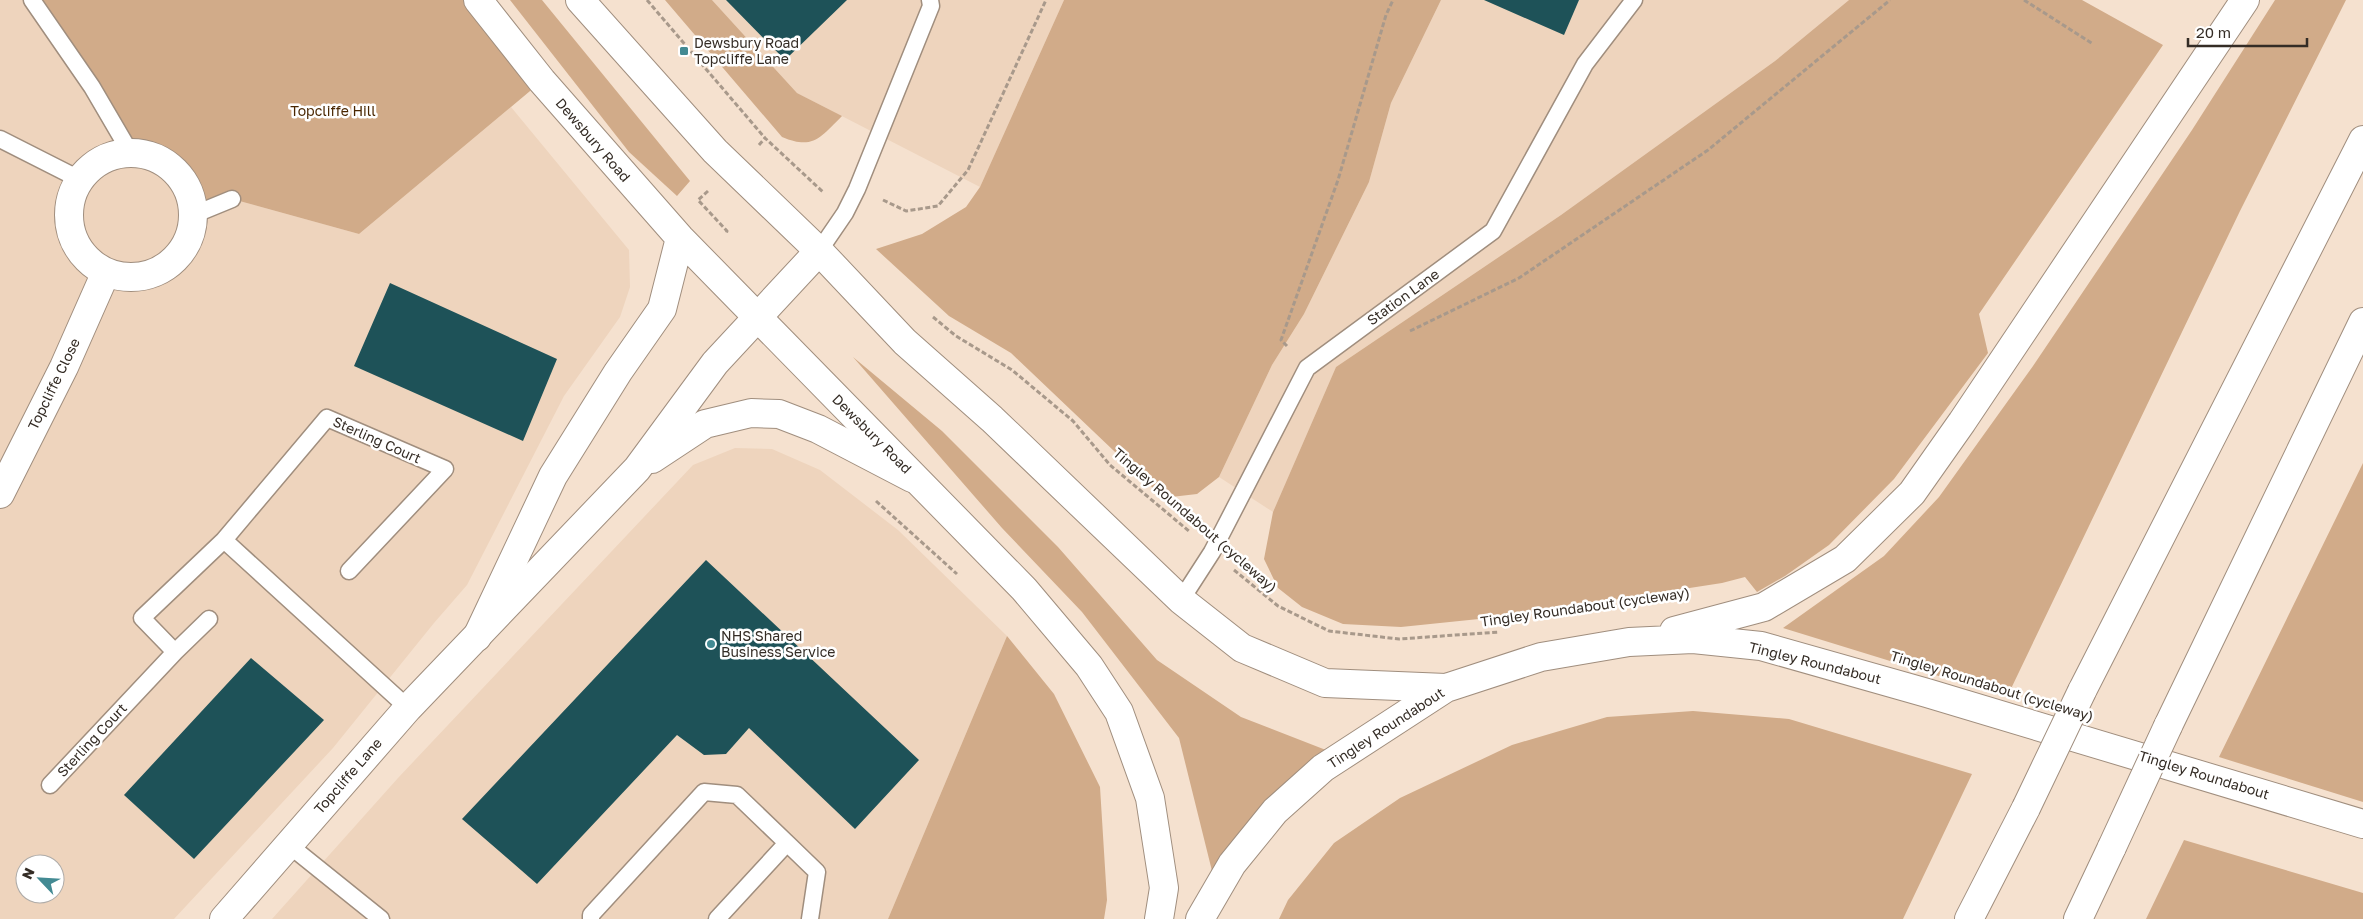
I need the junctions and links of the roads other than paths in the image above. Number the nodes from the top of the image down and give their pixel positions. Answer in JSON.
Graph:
{"nodes":[{"id":1,"x":32,"y":0,"type":"edge"},
{"id":2,"x":478,"y":0,"type":"edge"},
{"id":3,"x":580,"y":0,"type":"edge"},
{"id":4,"x":930,"y":0,"type":"edge"},
{"id":5,"x":1634,"y":0,"type":"edge"},
{"id":6,"x":2245,"y":0,"type":"edge"},
{"id":7,"x":0,"y":139,"type":"edge"},
{"id":8,"x":2363,"y":140,"type":"edge"},
{"id":9,"x":130,"y":152,"type":"junction"},
{"id":10,"x":79,"y":179,"type":"junction"},
{"id":11,"x":232,"y":199,"type":"dead end"},
{"id":12,"x":193,"y":215,"type":"junction"},
{"id":13,"x":680,"y":238,"type":"junction"},
{"id":14,"x":819,"y":251,"type":"junction"},
{"id":15,"x":106,"y":272,"type":"junction"},
{"id":16,"x":757,"y":318,"type":"junction"},
{"id":17,"x":2363,"y":322,"type":"edge"},
{"id":18,"x":637,"y":469,"type":"junction"},
{"id":19,"x":920,"y":482,"type":"junction"},
{"id":20,"x":0,"y":494,"type":"edge"},
{"id":21,"x":224,"y":540,"type":"junction"},
{"id":22,"x":349,"y":571,"type":"dead end"},
{"id":23,"x":1180,"y":600,"type":"junction"},
{"id":24,"x":209,"y":619,"type":"dead end"},
{"id":25,"x":477,"y":637,"type":"junction"},
{"id":26,"x":1629,"y":642,"type":"junction"},
{"id":27,"x":175,"y":652,"type":"junction"},
{"id":28,"x":1446,"y":688,"type":"junction"},
{"id":29,"x":408,"y":708,"type":"junction"},
{"id":30,"x":50,"y":785,"type":"dead end"},
{"id":31,"x":2363,"y":824,"type":"edge"},
{"id":32,"x":787,"y":843,"type":"junction"},
{"id":33,"x":288,"y":845,"type":"junction"},
{"id":34,"x":224,"y":919,"type":"edge"},
{"id":35,"x":381,"y":919,"type":"edge"},
{"id":36,"x":591,"y":919,"type":"edge"},
{"id":37,"x":717,"y":919,"type":"edge"},
{"id":38,"x":810,"y":919,"type":"edge"},
{"id":39,"x":1159,"y":919,"type":"edge"},
{"id":40,"x":1200,"y":919,"type":"edge"},
{"id":41,"x":1969,"y":919,"type":"edge"},
{"id":42,"x":2078,"y":919,"type":"edge"}],
"edges":[{"from":1,"to":9,"type":"lane"},
{"from":2,"to":13,"type":"main road","name":"Dewsbury Road"},
{"from":3,"to":14,"type":"main road"},
{"from":4,"to":14,"type":"lane"},
{"from":5,"to":23,"type":"lane","name":"Station Lane"},
{"from":6,"to":26,"type":"main road"},
{"from":7,"to":10,"type":"lane"},
{"from":8,"to":41,"type":"main road","bridge":true},
{"from":9,"to":10,"type":"main road"},
{"from":9,"to":12,"type":"main road"},
{"from":10,"to":15,"type":"main road"},
{"from":11,"to":12,"type":"lane"},
{"from":12,"to":15,"type":"main road"},
{"from":13,"to":16,"type":"main road","name":"Dewsbury Road"},
{"from":13,"to":25,"type":"main road"},
{"from":14,"to":16,"type":"main road"},
{"from":14,"to":23,"type":"main road"},
{"from":15,"to":20,"type":"main road","name":"Topcliffe Close"},
{"from":16,"to":18,"type":"main road"},
{"from":16,"to":19,"type":"main road","name":"Dewsbury Road"},
{"from":17,"to":42,"type":"main road","bridge":true},
{"from":18,"to":19,"type":"main road"},
{"from":18,"to":25,"type":"main road","name":"Topcliffe Lane"},
{"from":19,"to":39,"type":"main road","name":"Dewsbury Road"},
{"from":21,"to":22,"type":"lane","name":"Sterling Court"},
{"from":21,"to":27,"type":"lane","name":"Sterling Court"},
{"from":21,"to":29,"type":"lane"},
{"from":23,"to":28,"type":"main road"},
{"from":24,"to":27,"type":"lane","name":"Sterling Court"},
{"from":25,"to":29,"type":"main road","name":"Topcliffe Lane"},
{"from":26,"to":28,"type":"main road","name":"Tingley Roundabout"},
{"from":26,"to":31,"type":"main road","name":"Tingley Roundabout"},
{"from":27,"to":30,"type":"lane","name":"Sterling Court"},
{"from":28,"to":40,"type":"main road","name":"Tingley Roundabout"},
{"from":29,"to":33,"type":"main road","name":"Topcliffe Lane"},
{"from":32,"to":36,"type":"lane"},
{"from":32,"to":37,"type":"lane"},
{"from":32,"to":38,"type":"lane"},
{"from":33,"to":34,"type":"main road","name":"Topcliffe Lane"},
{"from":33,"to":35,"type":"lane"}]}
